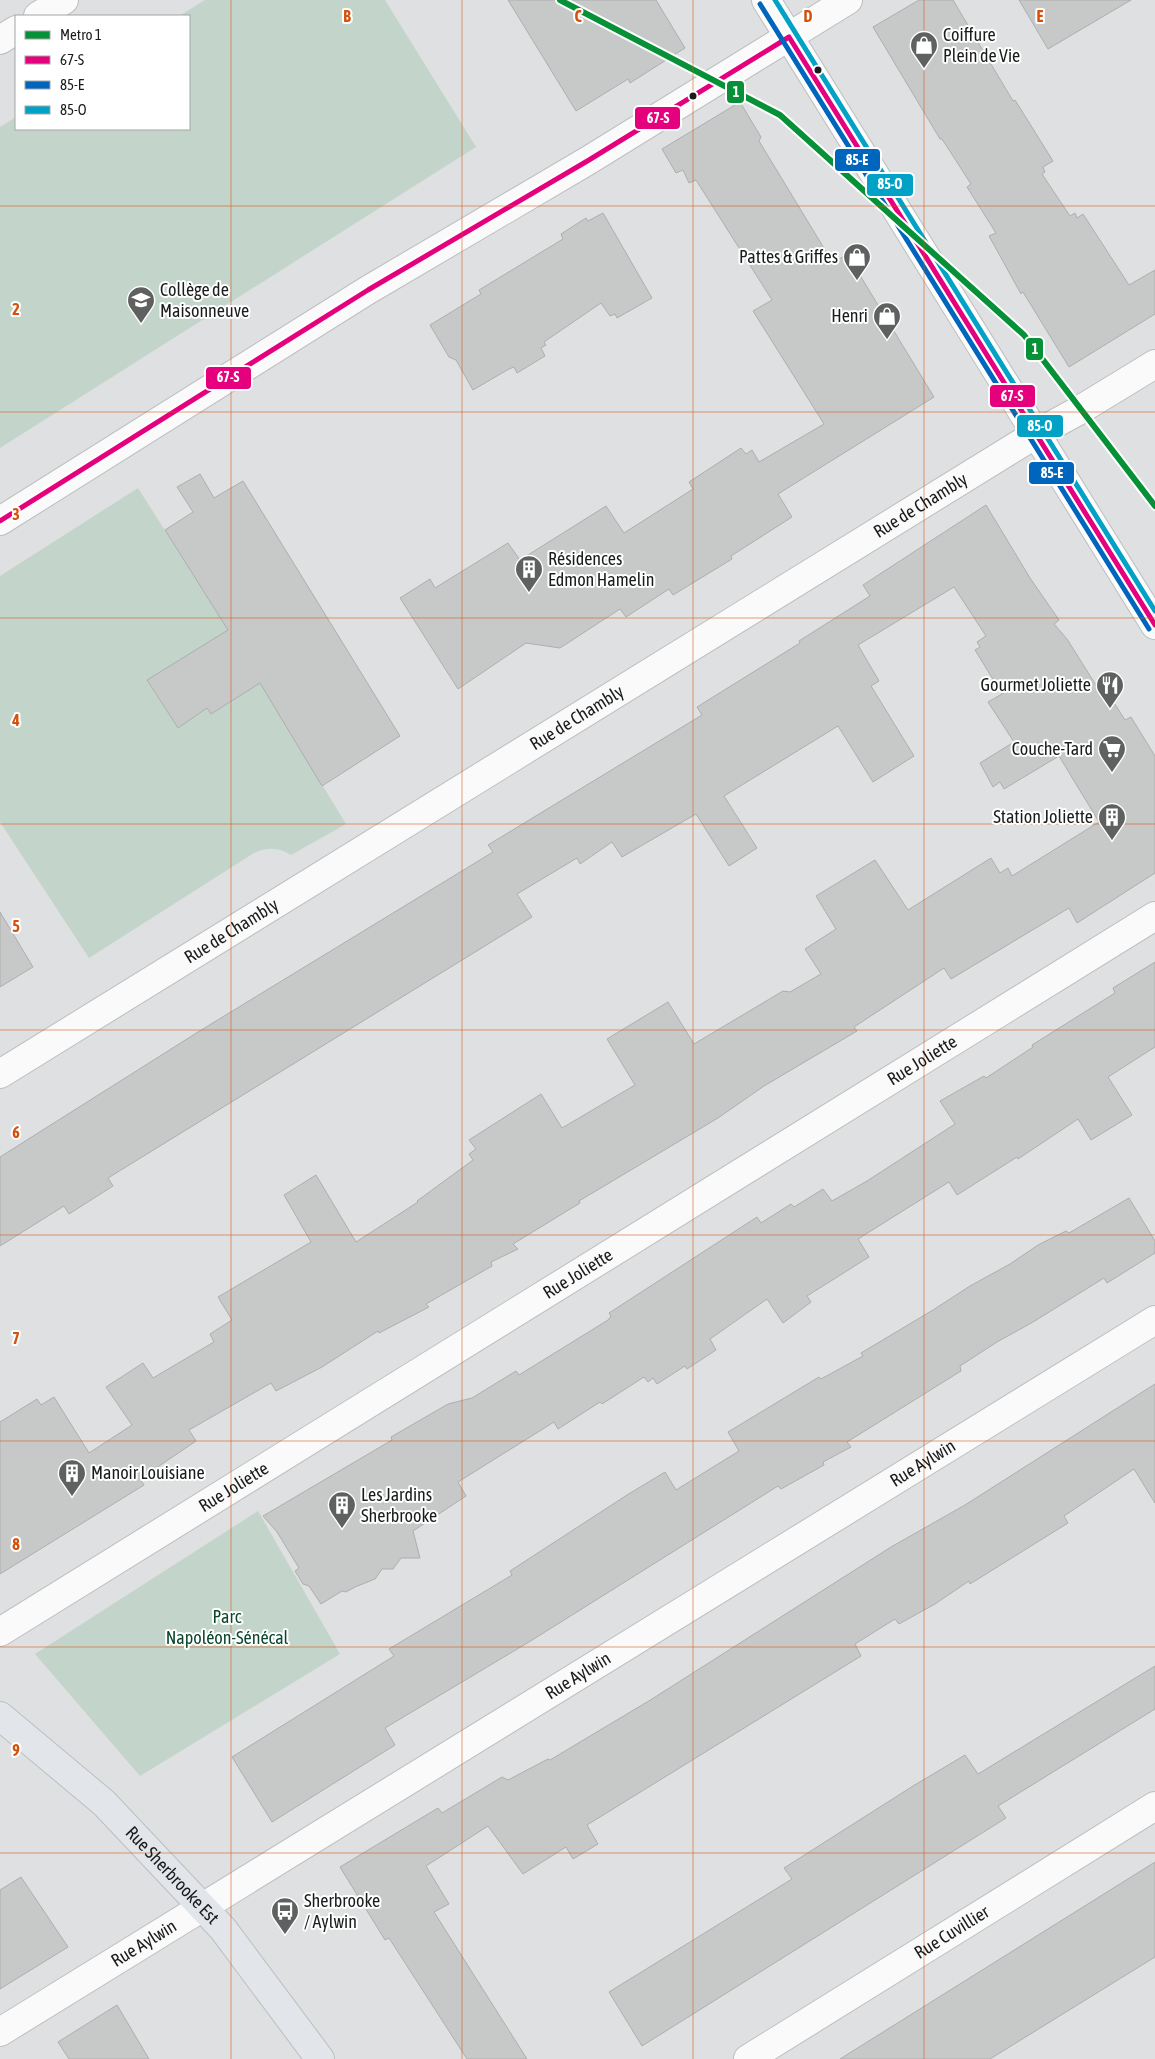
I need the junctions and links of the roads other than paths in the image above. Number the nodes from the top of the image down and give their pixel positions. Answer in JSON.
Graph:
{"nodes":[{"id":1,"x":64,"y":0,"type":"edge"},
{"id":2,"x":766,"y":0,"type":"edge"},
{"id":3,"x":848,"y":0,"type":"edge"},
{"id":4,"x":40,"y":15,"type":"edge"},
{"id":5,"x":15,"y":31,"type":"edge"},
{"id":6,"x":789,"y":37,"type":"junction"},
{"id":7,"x":0,"y":40,"type":"edge"},
{"id":8,"x":1155,"y":364,"type":"edge"},
{"id":9,"x":1036,"y":434,"type":"junction"},
{"id":10,"x":0,"y":521,"type":"edge"},
{"id":11,"x":1155,"y":624,"type":"edge"},
{"id":12,"x":1155,"y":916,"type":"edge"},
{"id":13,"x":0,"y":1074,"type":"edge"},
{"id":14,"x":1155,"y":1320,"type":"edge"},
{"id":15,"x":0,"y":1632,"type":"edge"},
{"id":16,"x":0,"y":1716,"type":"edge"},
{"id":17,"x":1155,"y":1806,"type":"edge"},
{"id":18,"x":202,"y":1907,"type":"junction"},
{"id":19,"x":0,"y":2032,"type":"edge"},
{"id":20,"x":320,"y":2059,"type":"edge"},
{"id":21,"x":748,"y":2059,"type":"edge"}],
"edges":[{"from":1,"to":4,"type":"street"},
{"from":2,"to":6,"type":"street"},
{"from":3,"to":6,"type":"street"},
{"from":5,"to":7,"type":"street"},
{"from":6,"to":9,"type":"street"},
{"from":6,"to":10,"type":"street"},
{"from":8,"to":9,"type":"street","name":"Rue de Chambly"},
{"from":9,"to":11,"type":"street"},
{"from":9,"to":13,"type":"street","name":"Rue de Chambly"},
{"from":12,"to":15,"type":"street","name":"Rue Joliette"},
{"from":14,"to":18,"type":"street","name":"Rue Aylwin"},
{"from":16,"to":18,"type":"main road","name":"Rue Sherbrooke Est"},
{"from":17,"to":21,"type":"street","name":"Rue Cuvillier"},
{"from":18,"to":19,"type":"street","name":"Rue Aylwin"},
{"from":18,"to":20,"type":"main road","name":"Rue Sherbrooke Est"}]}
